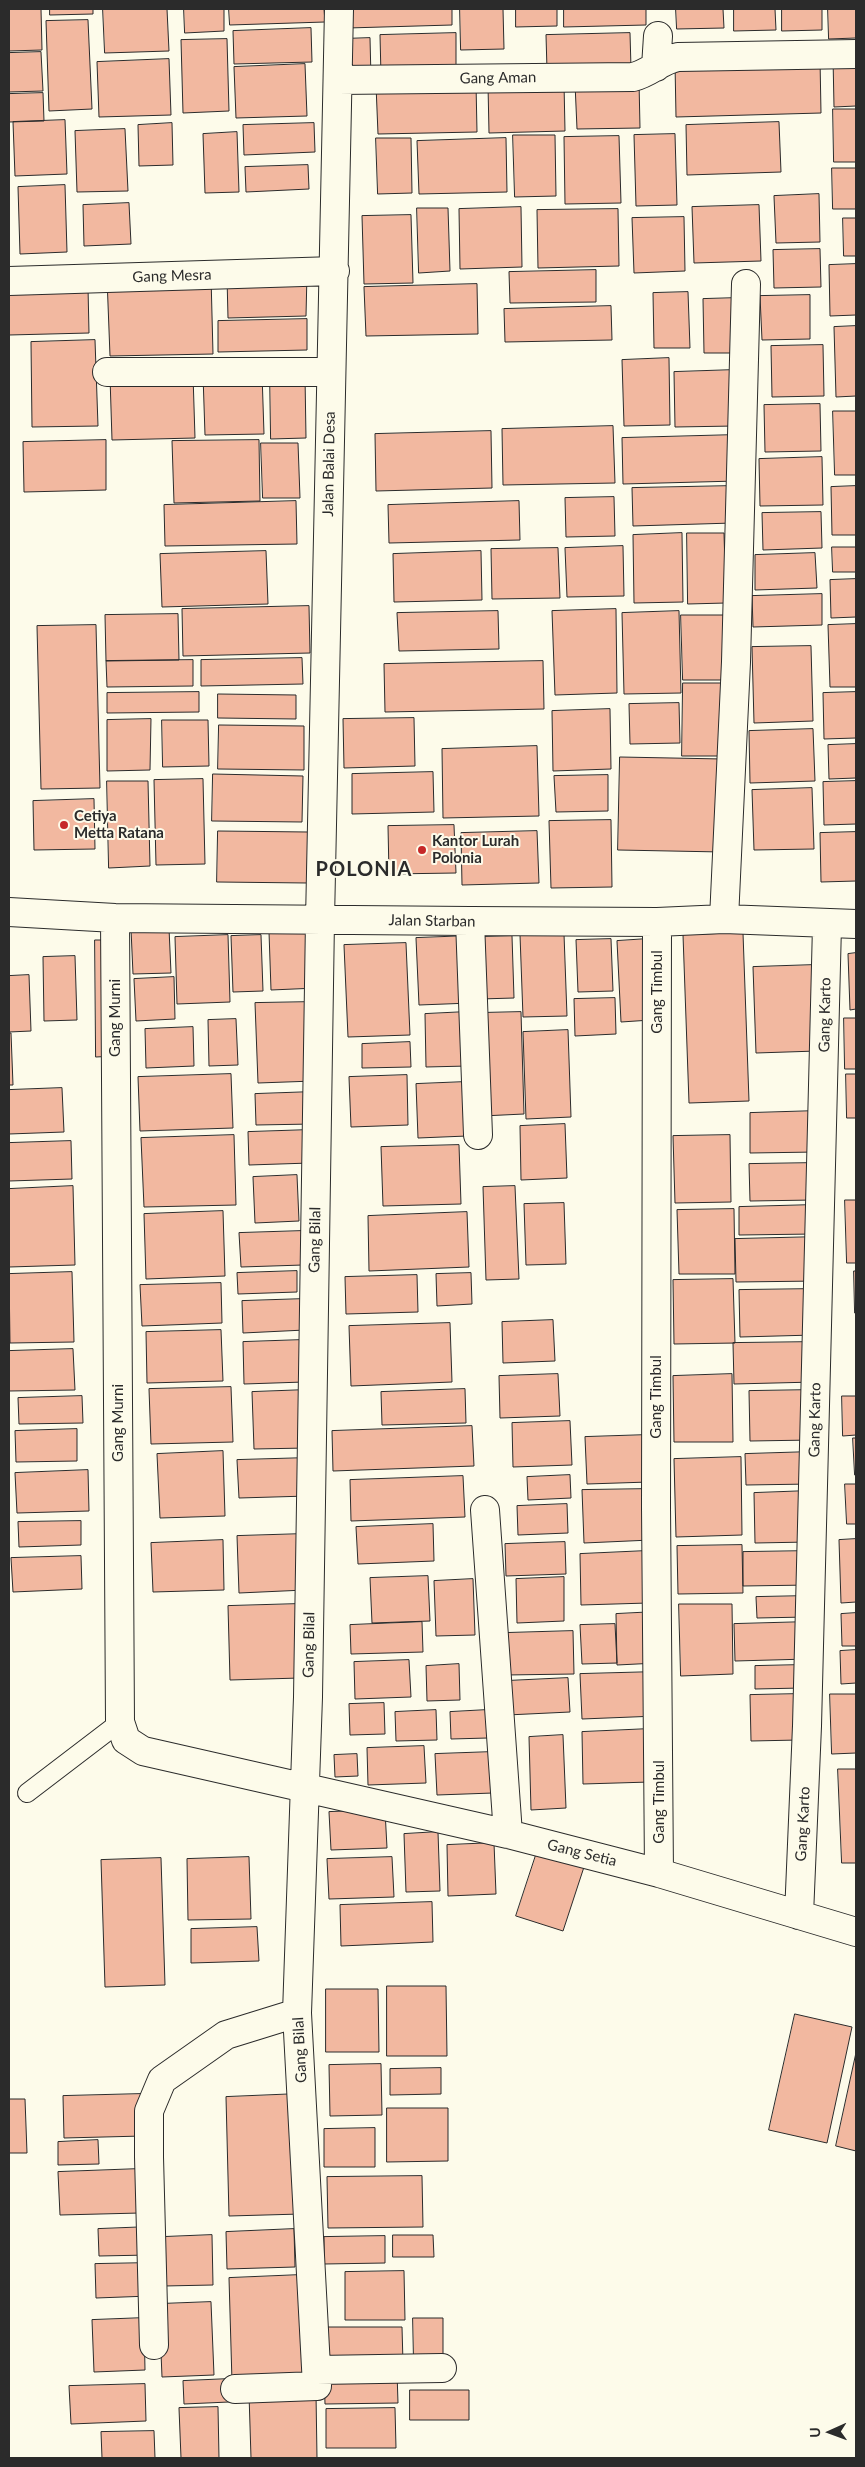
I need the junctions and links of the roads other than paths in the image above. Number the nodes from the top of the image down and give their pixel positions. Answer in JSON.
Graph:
{"nodes":[{"id":1,"x":339,"y":9,"type":"edge"},
{"id":2,"x":658,"y":36,"type":"dead end"},
{"id":3,"x":856,"y":54,"type":"edge"},
{"id":4,"x":656,"y":67,"type":"junction"},
{"id":5,"x":338,"y":80,"type":"junction"},
{"id":6,"x":335,"y":271,"type":"junction"},
{"id":7,"x":9,"y":281,"type":"edge"},
{"id":8,"x":746,"y":284,"type":"dead end"},
{"id":9,"x":107,"y":372,"type":"dead end"},
{"id":10,"x":330,"y":372,"type":"junction"},
{"id":11,"x":9,"y":912,"type":"edge"},
{"id":12,"x":115,"y":918,"type":"junction"},
{"id":13,"x":724,"y":919,"type":"junction"},
{"id":14,"x":320,"y":920,"type":"junction"},
{"id":15,"x":470,"y":921,"type":"junction"},
{"id":16,"x":657,"y":922,"type":"junction"},
{"id":17,"x":856,"y":924,"type":"edge"},
{"id":18,"x":827,"y":925,"type":"junction"},
{"id":19,"x":478,"y":1135,"type":"dead end"},
{"id":20,"x":485,"y":1510,"type":"dead end"},
{"id":21,"x":120,"y":1722,"type":"junction"},
{"id":22,"x":305,"y":1787,"type":"junction"},
{"id":23,"x":27,"y":1793,"type":"dead end"},
{"id":24,"x":508,"y":1834,"type":"junction"},
{"id":25,"x":659,"y":1873,"type":"junction"},
{"id":26,"x":799,"y":1914,"type":"junction"},
{"id":27,"x":856,"y":1932,"type":"edge"},
{"id":28,"x":298,"y":2013,"type":"junction"},
{"id":29,"x":154,"y":2345,"type":"dead end"},
{"id":30,"x":442,"y":2368,"type":"dead end"},
{"id":31,"x":317,"y":2370,"type":"junction"},
{"id":32,"x":235,"y":2389,"type":"dead end"}],
"edges":[{"from":1,"to":5,"type":"street","name":"Jalan Balai Desa"},
{"from":2,"to":4,"type":"street"},
{"from":3,"to":4,"type":"street","name":"Gang Aman"},
{"from":4,"to":5,"type":"street","name":"Gang Aman"},
{"from":5,"to":6,"type":"street","name":"Jalan Balai Desa"},
{"from":6,"to":7,"type":"street","name":"Gang Mesra"},
{"from":6,"to":10,"type":"street","name":"Jalan Balai Desa"},
{"from":8,"to":13,"type":"street"},
{"from":9,"to":10,"type":"street"},
{"from":10,"to":14,"type":"street","name":"Jalan Balai Desa"},
{"from":11,"to":12,"type":"street","name":"Jalan Starban"},
{"from":12,"to":14,"type":"street","name":"Jalan Starban"},
{"from":12,"to":21,"type":"street","name":"Gang Murni"},
{"from":13,"to":16,"type":"street","name":"Jalan Starban"},
{"from":13,"to":18,"type":"street","name":"Jalan Starban"},
{"from":14,"to":15,"type":"street","name":"Jalan Starban"},
{"from":14,"to":22,"type":"street","name":"Gang Bilal"},
{"from":15,"to":16,"type":"street","name":"Jalan Starban"},
{"from":15,"to":19,"type":"street"},
{"from":16,"to":25,"type":"street","name":"Gang Timbul"},
{"from":17,"to":18,"type":"street","name":"Jalan Starban"},
{"from":18,"to":26,"type":"street","name":"Gang Karto"},
{"from":20,"to":24,"type":"street"},
{"from":21,"to":22,"type":"street","name":"Gang Murni"},
{"from":21,"to":23,"type":"lane"},
{"from":22,"to":24,"type":"street","name":"Gang Setia"},
{"from":22,"to":28,"type":"street","name":"Gang Bilal"},
{"from":24,"to":25,"type":"street","name":"Gang Setia"},
{"from":25,"to":26,"type":"street","name":"Gang Setia"},
{"from":26,"to":27,"type":"street","name":"Gang Setia"},
{"from":28,"to":29,"type":"street"},
{"from":28,"to":31,"type":"street","name":"Gang Bilal"},
{"from":30,"to":31,"type":"street"},
{"from":31,"to":32,"type":"street"}]}
